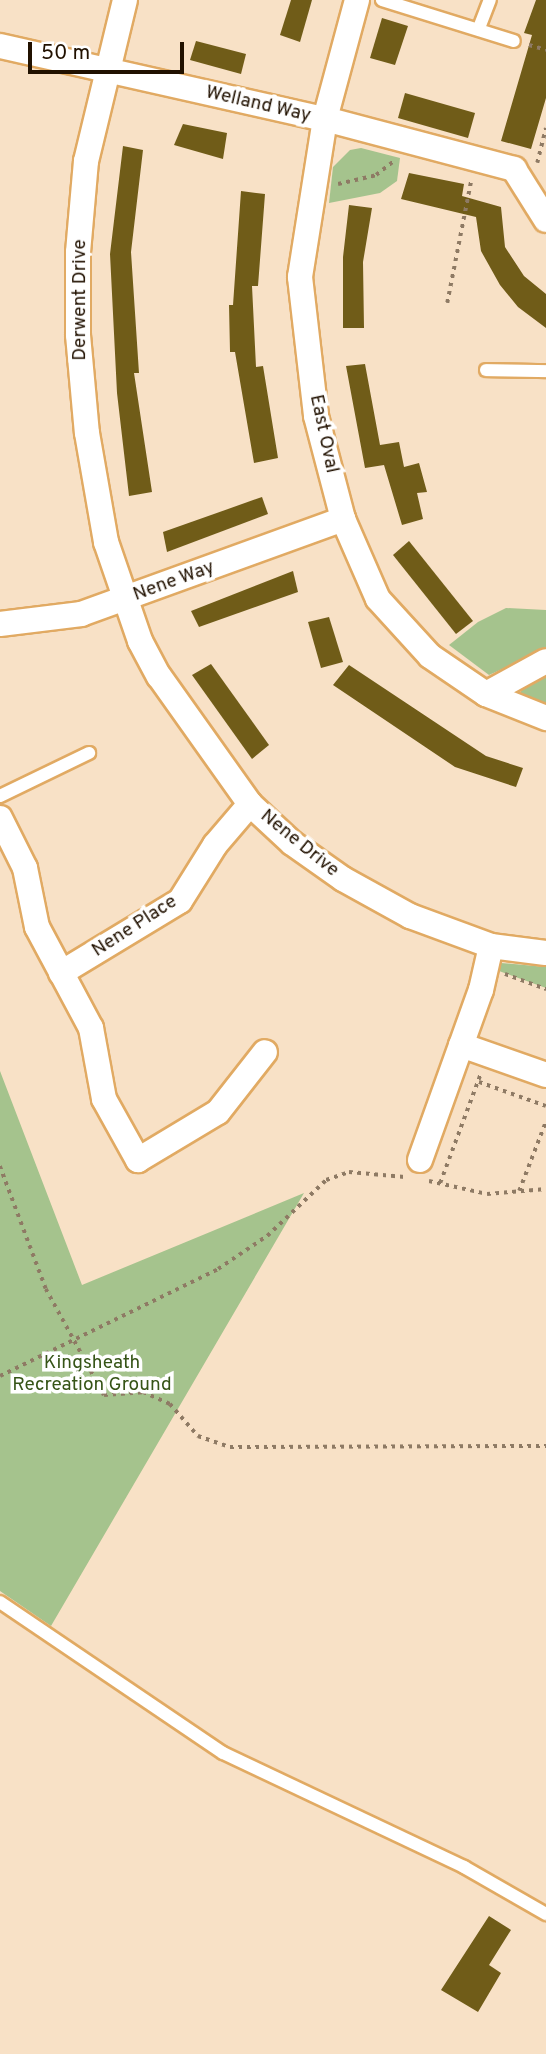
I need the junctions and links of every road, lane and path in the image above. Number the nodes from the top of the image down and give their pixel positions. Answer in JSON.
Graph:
{"nodes":[{"id":1,"x":125,"y":0,"type":"edge"},
{"id":2,"x":356,"y":0,"type":"edge"},
{"id":3,"x":382,"y":0,"type":"edge"},
{"id":4,"x":490,"y":0,"type":"edge"},
{"id":5,"x":480,"y":28,"type":"junction"},
{"id":6,"x":514,"y":41,"type":"dead end"},
{"id":7,"x":0,"y":46,"type":"edge"},
{"id":8,"x":106,"y":71,"type":"junction"},
{"id":9,"x":325,"y":119,"type":"junction"},
{"id":10,"x":546,"y":128,"type":"edge"},
{"id":11,"x":402,"y":139,"type":"junction"},
{"id":12,"x":476,"y":158,"type":"junction"},
{"id":13,"x":531,"y":191,"type":"junction"},
{"id":14,"x":312,"y":201,"type":"junction"},
{"id":15,"x":546,"y":220,"type":"edge"},
{"id":16,"x":447,"y":303,"type":"dead end"},
{"id":17,"x":486,"y":370,"type":"dead end"},
{"id":18,"x":546,"y":371,"type":"edge"},
{"id":19,"x":343,"y":519,"type":"junction"},
{"id":20,"x":125,"y":600,"type":"junction"},
{"id":21,"x":0,"y":624,"type":"edge"},
{"id":22,"x":546,"y":661,"type":"edge"},
{"id":23,"x":486,"y":694,"type":"junction"},
{"id":24,"x":546,"y":718,"type":"edge"},
{"id":25,"x":89,"y":753,"type":"dead end"},
{"id":26,"x":0,"y":796,"type":"edge"},
{"id":27,"x":250,"y":804,"type":"junction"},
{"id":28,"x":0,"y":818,"type":"edge"},
{"id":29,"x":546,"y":953,"type":"edge"},
{"id":30,"x":488,"y":957,"type":"junction"},
{"id":31,"x":61,"y":973,"type":"junction"},
{"id":32,"x":546,"y":989,"type":"edge"},
{"id":33,"x":461,"y":1045,"type":"junction"},
{"id":34,"x":265,"y":1052,"type":"dead end"},
{"id":35,"x":488,"y":1055,"type":"junction"},
{"id":36,"x":452,"y":1072,"type":"junction"},
{"id":37,"x":546,"y":1075,"type":"edge"},
{"id":38,"x":478,"y":1082,"type":"junction"},
{"id":39,"x":546,"y":1106,"type":"edge"},
{"id":40,"x":546,"y":1121,"type":"edge"},
{"id":41,"x":0,"y":1166,"type":"edge"},
{"id":42,"x":417,"y":1169,"type":"junction"},
{"id":43,"x":440,"y":1183,"type":"junction"},
{"id":44,"x":546,"y":1189,"type":"edge"},
{"id":45,"x":519,"y":1191,"type":"junction"},
{"id":46,"x":73,"y":1338,"type":"junction"},
{"id":47,"x":0,"y":1376,"type":"edge"},
{"id":48,"x":546,"y":1446,"type":"edge"},
{"id":49,"x":0,"y":1602,"type":"edge"},
{"id":50,"x":546,"y":1914,"type":"edge"}],
"edges":[{"from":1,"to":8,"type":"street","name":"Derwent Drive"},
{"from":2,"to":9,"type":"street","name":"East Oval"},
{"from":3,"to":5,"type":"lane"},
{"from":4,"to":5,"type":"lane"},
{"from":5,"to":6,"type":"lane"},
{"from":7,"to":8,"type":"street","name":"Welland Way"},
{"from":8,"to":9,"type":"street","name":"Welland Way"},
{"from":8,"to":20,"type":"street","name":"Derwent Drive"},
{"from":9,"to":11,"type":"street","name":"Welland Way"},
{"from":9,"to":14,"type":"street","name":"East Oval"},
{"from":10,"to":13,"type":"path"},
{"from":11,"to":12,"type":"street","name":"Welland Way"},
{"from":11,"to":14,"type":"path"},
{"from":12,"to":13,"type":"street","name":"Welland Way"},
{"from":12,"to":16,"type":"path"},
{"from":13,"to":15,"type":"street"},
{"from":14,"to":19,"type":"street","name":"East Oval"},
{"from":17,"to":18,"type":"lane"},
{"from":19,"to":20,"type":"street","name":"Nene Way"},
{"from":19,"to":23,"type":"street","name":"East Oval"},
{"from":20,"to":21,"type":"street","name":"Nene Way"},
{"from":20,"to":27,"type":"street","name":"Nene Drive"},
{"from":22,"to":23,"type":"street"},
{"from":23,"to":24,"type":"street","name":"East Oval"},
{"from":25,"to":26,"type":"lane"},
{"from":27,"to":30,"type":"street","name":"Nene Drive"},
{"from":27,"to":31,"type":"street","name":"Nene Place"},
{"from":28,"to":31,"type":"street"},
{"from":29,"to":30,"type":"street","name":"Nene Drive"},
{"from":30,"to":32,"type":"path"},
{"from":30,"to":33,"type":"street"},
{"from":31,"to":34,"type":"street"},
{"from":33,"to":35,"type":"street"},
{"from":33,"to":36,"type":"street"},
{"from":35,"to":37,"type":"street"},
{"from":35,"to":38,"type":"path"},
{"from":36,"to":38,"type":"path"},
{"from":36,"to":42,"type":"street"},
{"from":38,"to":39,"type":"path"},
{"from":38,"to":43,"type":"path"},
{"from":40,"to":45,"type":"path"},
{"from":41,"to":46,"type":"path"},
{"from":42,"to":43,"type":"path"},
{"from":42,"to":46,"type":"path"},
{"from":43,"to":45,"type":"path"},
{"from":44,"to":45,"type":"path"},
{"from":46,"to":47,"type":"path"},
{"from":46,"to":48,"type":"path"},
{"from":49,"to":50,"type":"lane"}]}
